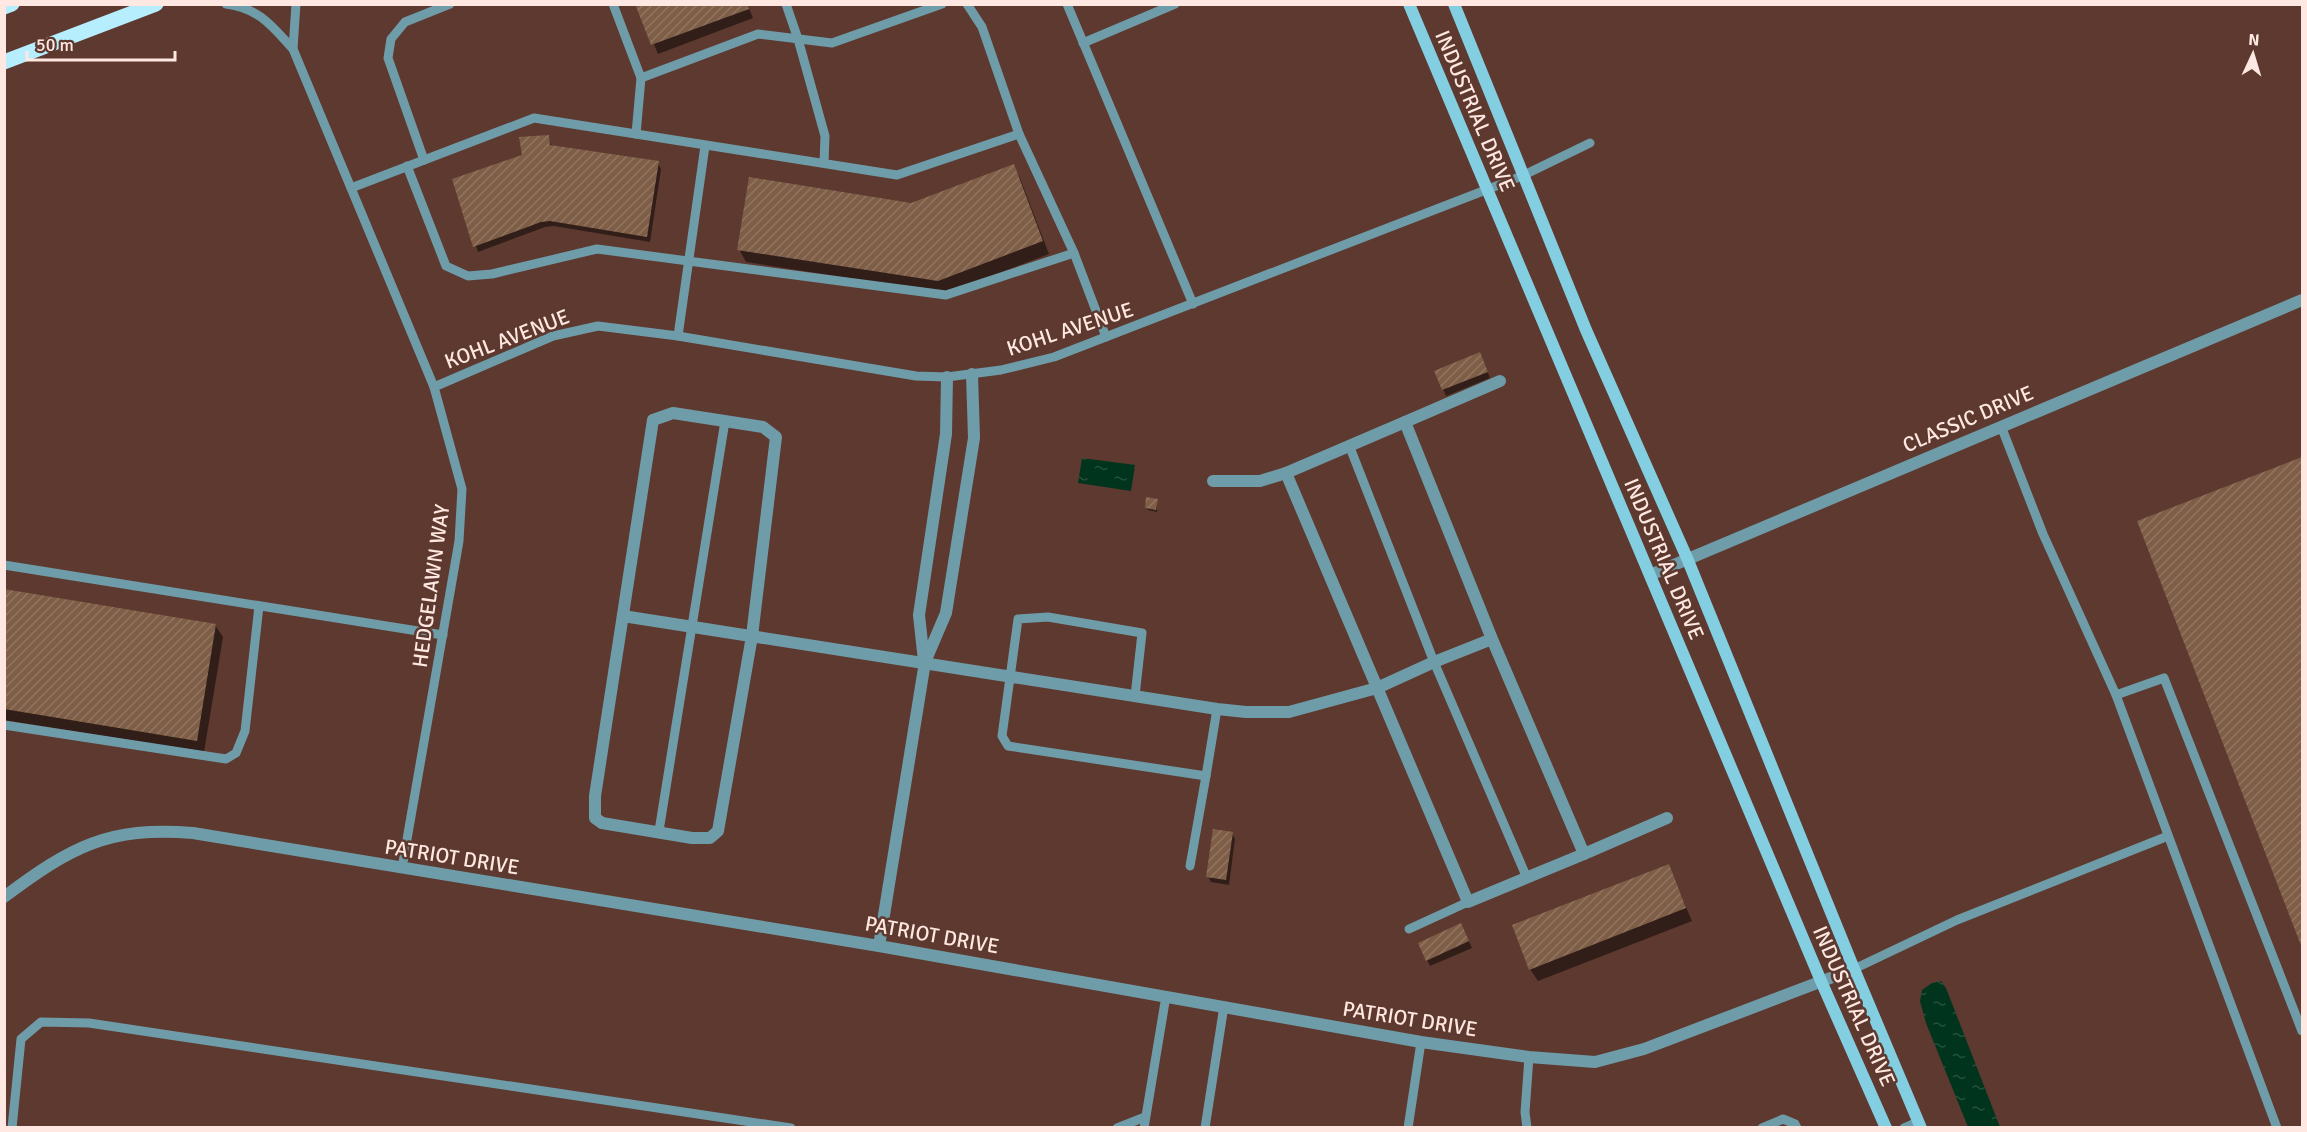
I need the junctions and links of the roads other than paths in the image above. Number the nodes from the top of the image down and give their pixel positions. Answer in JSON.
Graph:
{"nodes":[{"id":1,"x":12,"y":4,"type":"edge"},
{"id":2,"x":156,"y":4,"type":"edge"},
{"id":3,"x":226,"y":4,"type":"edge"},
{"id":4,"x":296,"y":4,"type":"edge"},
{"id":5,"x":450,"y":4,"type":"edge"},
{"id":6,"x":613,"y":4,"type":"edge"},
{"id":7,"x":786,"y":4,"type":"edge"},
{"id":8,"x":942,"y":4,"type":"edge"},
{"id":9,"x":967,"y":4,"type":"edge"},
{"id":10,"x":1067,"y":4,"type":"edge"},
{"id":11,"x":1175,"y":4,"type":"edge"},
{"id":12,"x":1409,"y":4,"type":"edge"},
{"id":13,"x":1454,"y":4,"type":"edge"},
{"id":14,"x":4,"y":8,"type":"edge"},
{"id":15,"x":1156,"y":9,"type":"edge"},
{"id":16,"x":798,"y":39,"type":"junction"},
{"id":17,"x":1083,"y":43,"type":"junction"},
{"id":18,"x":292,"y":50,"type":"junction"},
{"id":19,"x":4,"y":62,"type":"edge"},
{"id":20,"x":641,"y":78,"type":"junction"},
{"id":21,"x":636,"y":134,"type":"junction"},
{"id":22,"x":1019,"y":134,"type":"junction"},
{"id":23,"x":1590,"y":142,"type":"dead end"},
{"id":24,"x":705,"y":146,"type":"junction"},
{"id":25,"x":424,"y":160,"type":"junction"},
{"id":26,"x":824,"y":163,"type":"junction"},
{"id":27,"x":407,"y":166,"type":"junction"},
{"id":28,"x":1522,"y":176,"type":"junction"},
{"id":29,"x":351,"y":188,"type":"junction"},
{"id":30,"x":1487,"y":189,"type":"junction"},
{"id":31,"x":1074,"y":253,"type":"junction"},
{"id":32,"x":688,"y":261,"type":"junction"},
{"id":33,"x":2302,"y":300,"type":"edge"},
{"id":34,"x":1193,"y":304,"type":"junction"},
{"id":35,"x":678,"y":336,"type":"junction"},
{"id":36,"x":1106,"y":338,"type":"junction"},
{"id":37,"x":972,"y":374,"type":"junction"},
{"id":38,"x":947,"y":377,"type":"junction"},
{"id":39,"x":1500,"y":381,"type":"dead end"},
{"id":40,"x":434,"y":387,"type":"junction"},
{"id":41,"x":725,"y":421,"type":"junction"},
{"id":42,"x":1405,"y":422,"type":"junction"},
{"id":43,"x":2001,"y":426,"type":"junction"},
{"id":44,"x":1349,"y":445,"type":"junction"},
{"id":45,"x":1286,"y":473,"type":"junction"},
{"id":46,"x":1212,"y":481,"type":"dead end"},
{"id":47,"x":1687,"y":558,"type":"junction"},
{"id":48,"x":4,"y":566,"type":"edge"},
{"id":49,"x":1650,"y":575,"type":"junction"},
{"id":50,"x":259,"y":606,"type":"junction"},
{"id":51,"x":623,"y":616,"type":"junction"},
{"id":52,"x":693,"y":627,"type":"junction"},
{"id":53,"x":443,"y":635,"type":"junction"},
{"id":54,"x":752,"y":636,"type":"junction"},
{"id":55,"x":1492,"y":639,"type":"junction"},
{"id":56,"x":925,"y":662,"type":"junction"},
{"id":57,"x":1434,"y":662,"type":"junction"},
{"id":58,"x":1010,"y":675,"type":"junction"},
{"id":59,"x":1377,"y":688,"type":"junction"},
{"id":60,"x":2116,"y":695,"type":"junction"},
{"id":61,"x":1136,"y":696,"type":"junction"},
{"id":62,"x":1217,"y":708,"type":"junction"},
{"id":63,"x":4,"y":725,"type":"edge"},
{"id":64,"x":1206,"y":776,"type":"junction"},
{"id":65,"x":1667,"y":818,"type":"dead end"},
{"id":66,"x":659,"y":831,"type":"junction"},
{"id":67,"x":2168,"y":836,"type":"junction"},
{"id":68,"x":1584,"y":854,"type":"junction"},
{"id":69,"x":1190,"y":866,"type":"dead end"},
{"id":70,"x":402,"y":868,"type":"junction"},
{"id":71,"x":1527,"y":878,"type":"junction"},
{"id":72,"x":4,"y":897,"type":"edge"},
{"id":73,"x":1468,"y":902,"type":"junction"},
{"id":74,"x":1409,"y":929,"type":"dead end"},
{"id":75,"x":879,"y":946,"type":"junction"},
{"id":76,"x":1854,"y":969,"type":"junction"},
{"id":77,"x":1821,"y":981,"type":"junction"},
{"id":78,"x":1166,"y":996,"type":"junction"},
{"id":79,"x":1224,"y":1006,"type":"junction"},
{"id":80,"x":2302,"y":1031,"type":"edge"},
{"id":81,"x":1421,"y":1042,"type":"junction"},
{"id":82,"x":1529,"y":1057,"type":"junction"},
{"id":83,"x":1145,"y":1117,"type":"junction"},
{"id":84,"x":1919,"y":1125,"type":"edge"},
{"id":85,"x":12,"y":1128,"type":"edge"},
{"id":86,"x":791,"y":1128,"type":"edge"},
{"id":87,"x":1117,"y":1128,"type":"edge"},
{"id":88,"x":1144,"y":1128,"type":"edge"},
{"id":89,"x":1205,"y":1128,"type":"edge"},
{"id":90,"x":1408,"y":1128,"type":"edge"},
{"id":91,"x":1527,"y":1128,"type":"edge"},
{"id":92,"x":1762,"y":1128,"type":"edge"},
{"id":93,"x":1797,"y":1128,"type":"edge"},
{"id":94,"x":1886,"y":1128,"type":"edge"},
{"id":95,"x":1904,"y":1128,"type":"edge"},
{"id":96,"x":2277,"y":1128,"type":"edge"}],
"edges":[{"from":1,"to":14,"type":"main road"},
{"from":2,"to":19,"type":"main road"},
{"from":3,"to":18,"type":"lane"},
{"from":4,"to":18,"type":"lane"},
{"from":5,"to":25,"type":"lane"},
{"from":6,"to":20,"type":"lane"},
{"from":7,"to":16,"type":"lane"},
{"from":8,"to":16,"type":"lane"},
{"from":9,"to":22,"type":"lane"},
{"from":10,"to":17,"type":"lane"},
{"from":11,"to":15,"type":"lane"},
{"from":12,"to":30,"type":"street","name":"INDUSTRIAL DRIVE"},
{"from":13,"to":28,"type":"street","name":"INDUSTRIAL DRIVE"},
{"from":15,"to":17,"type":"lane"},
{"from":16,"to":20,"type":"lane"},
{"from":16,"to":26,"type":"lane"},
{"from":17,"to":34,"type":"lane"},
{"from":18,"to":29,"type":"lane","name":"HEDGELAWN WAY"},
{"from":20,"to":21,"type":"lane"},
{"from":21,"to":24,"type":"lane"},
{"from":21,"to":25,"type":"lane"},
{"from":22,"to":26,"type":"lane"},
{"from":22,"to":31,"type":"lane"},
{"from":23,"to":28,"type":"lane","name":"KOHL AVENUE"},
{"from":24,"to":26,"type":"lane"},
{"from":24,"to":32,"type":"lane"},
{"from":25,"to":27,"type":"lane"},
{"from":27,"to":29,"type":"lane"},
{"from":27,"to":32,"type":"lane"},
{"from":28,"to":30,"type":"lane","name":"KOHL AVENUE"},
{"from":28,"to":47,"type":"street","name":"INDUSTRIAL DRIVE"},
{"from":29,"to":40,"type":"lane","name":"HEDGELAWN WAY"},
{"from":30,"to":34,"type":"lane","name":"KOHL AVENUE"},
{"from":30,"to":49,"type":"street","name":"INDUSTRIAL DRIVE"},
{"from":31,"to":32,"type":"lane"},
{"from":31,"to":36,"type":"lane"},
{"from":32,"to":35,"type":"lane"},
{"from":33,"to":43,"type":"street","name":"CLASSIC DRIVE"},
{"from":34,"to":36,"type":"lane","name":"KOHL AVENUE"},
{"from":35,"to":38,"type":"lane","name":"KOHL AVENUE"},
{"from":35,"to":40,"type":"lane","name":"KOHL AVENUE"},
{"from":36,"to":37,"type":"lane","name":"KOHL AVENUE"},
{"from":37,"to":38,"type":"lane","name":"KOHL AVENUE"},
{"from":37,"to":56,"type":"street"},
{"from":38,"to":56,"type":"street"},
{"from":39,"to":42,"type":"street"},
{"from":40,"to":53,"type":"lane","name":"HEDGELAWN WAY"},
{"from":41,"to":51,"type":"street"},
{"from":41,"to":52,"type":"lane"},
{"from":41,"to":54,"type":"street"},
{"from":42,"to":44,"type":"street"},
{"from":42,"to":55,"type":"street"},
{"from":43,"to":47,"type":"street","name":"CLASSIC DRIVE"},
{"from":43,"to":60,"type":"lane"},
{"from":44,"to":45,"type":"street"},
{"from":44,"to":57,"type":"lane"},
{"from":45,"to":46,"type":"street"},
{"from":45,"to":59,"type":"street"},
{"from":47,"to":49,"type":"street","name":"CLASSIC DRIVE"},
{"from":47,"to":76,"type":"street","name":"INDUSTRIAL DRIVE"},
{"from":48,"to":50,"type":"lane"},
{"from":49,"to":77,"type":"street","name":"INDUSTRIAL DRIVE"},
{"from":50,"to":53,"type":"lane"},
{"from":50,"to":63,"type":"lane"},
{"from":51,"to":52,"type":"street"},
{"from":51,"to":66,"type":"street"},
{"from":52,"to":54,"type":"street"},
{"from":52,"to":66,"type":"lane"},
{"from":53,"to":70,"type":"lane","name":"HEDGELAWN WAY"},
{"from":54,"to":56,"type":"street"},
{"from":54,"to":66,"type":"street"},
{"from":55,"to":57,"type":"street"},
{"from":55,"to":68,"type":"street"},
{"from":56,"to":58,"type":"street"},
{"from":56,"to":75,"type":"street"},
{"from":57,"to":59,"type":"street"},
{"from":57,"to":71,"type":"lane"},
{"from":58,"to":61,"type":"street"},
{"from":58,"to":61,"type":"lane"},
{"from":58,"to":64,"type":"lane"},
{"from":59,"to":62,"type":"street"},
{"from":59,"to":73,"type":"street"},
{"from":60,"to":67,"type":"lane"},
{"from":60,"to":80,"type":"lane"},
{"from":61,"to":62,"type":"street"},
{"from":62,"to":64,"type":"lane"},
{"from":64,"to":69,"type":"lane"},
{"from":65,"to":68,"type":"street"},
{"from":67,"to":76,"type":"lane"},
{"from":67,"to":96,"type":"lane"},
{"from":68,"to":71,"type":"street"},
{"from":70,"to":72,"type":"street","name":"PATRIOT DRIVE"},
{"from":70,"to":75,"type":"street","name":"PATRIOT DRIVE"},
{"from":71,"to":73,"type":"street"},
{"from":73,"to":74,"type":"lane"},
{"from":75,"to":78,"type":"street","name":"PATRIOT DRIVE"},
{"from":76,"to":77,"type":"street","name":"PATRIOT DRIVE"},
{"from":76,"to":84,"type":"street","name":"INDUSTRIAL DRIVE"},
{"from":77,"to":82,"type":"street","name":"PATRIOT DRIVE"},
{"from":77,"to":94,"type":"street","name":"INDUSTRIAL DRIVE"},
{"from":78,"to":79,"type":"street","name":"PATRIOT DRIVE"},
{"from":78,"to":83,"type":"lane"},
{"from":79,"to":81,"type":"street","name":"PATRIOT DRIVE"},
{"from":79,"to":89,"type":"lane"},
{"from":81,"to":82,"type":"street","name":"PATRIOT DRIVE"},
{"from":81,"to":90,"type":"lane"},
{"from":82,"to":91,"type":"lane"},
{"from":83,"to":87,"type":"lane"},
{"from":83,"to":88,"type":"lane"},
{"from":84,"to":95,"type":"lane"},
{"from":85,"to":86,"type":"lane"},
{"from":92,"to":93,"type":"lane"}]}
